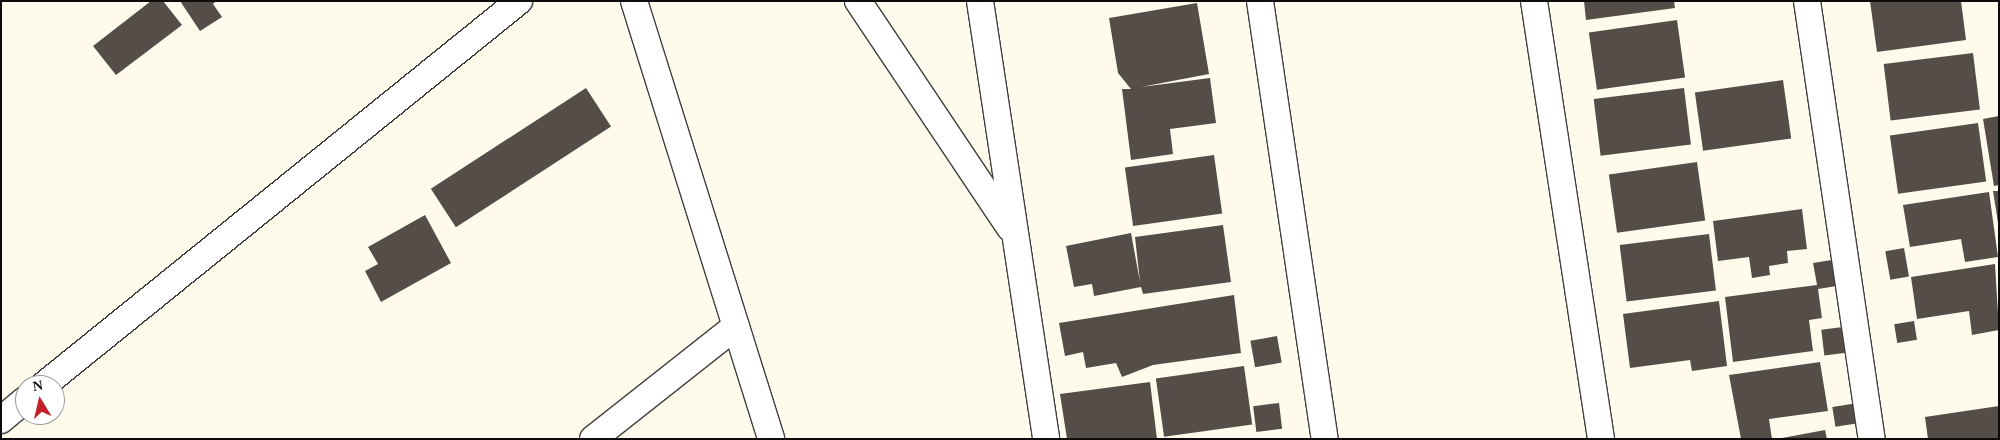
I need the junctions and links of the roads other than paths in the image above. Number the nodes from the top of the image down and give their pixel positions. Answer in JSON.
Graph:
{"nodes":[{"id":1,"x":519,"y":1,"type":"edge"},
{"id":2,"x":634,"y":1,"type":"edge"},
{"id":3,"x":858,"y":1,"type":"edge"},
{"id":4,"x":980,"y":1,"type":"edge"},
{"id":5,"x":1260,"y":1,"type":"edge"},
{"id":6,"x":1534,"y":1,"type":"edge"},
{"id":7,"x":1808,"y":1,"type":"edge"},
{"id":8,"x":1015,"y":235,"type":"junction"},
{"id":9,"x":736,"y":326,"type":"junction"},
{"id":10,"x":56,"y":375,"type":"edge"},
{"id":11,"x":15,"y":408,"type":"edge"},
{"id":12,"x":1,"y":420,"type":"edge"},
{"id":13,"x":593,"y":439,"type":"edge"},
{"id":14,"x":771,"y":439,"type":"edge"},
{"id":15,"x":1046,"y":439,"type":"edge"},
{"id":16,"x":1325,"y":439,"type":"edge"},
{"id":17,"x":1601,"y":439,"type":"edge"},
{"id":18,"x":1872,"y":439,"type":"edge"}],
"edges":[{"from":1,"to":10,"type":"street"},
{"from":2,"to":9,"type":"street"},
{"from":3,"to":8,"type":"street"},
{"from":4,"to":8,"type":"street"},
{"from":5,"to":16,"type":"street"},
{"from":6,"to":17,"type":"street"},
{"from":7,"to":18,"type":"street"},
{"from":8,"to":15,"type":"street"},
{"from":9,"to":13,"type":"street"},
{"from":9,"to":14,"type":"street"},
{"from":11,"to":12,"type":"street"}]}
